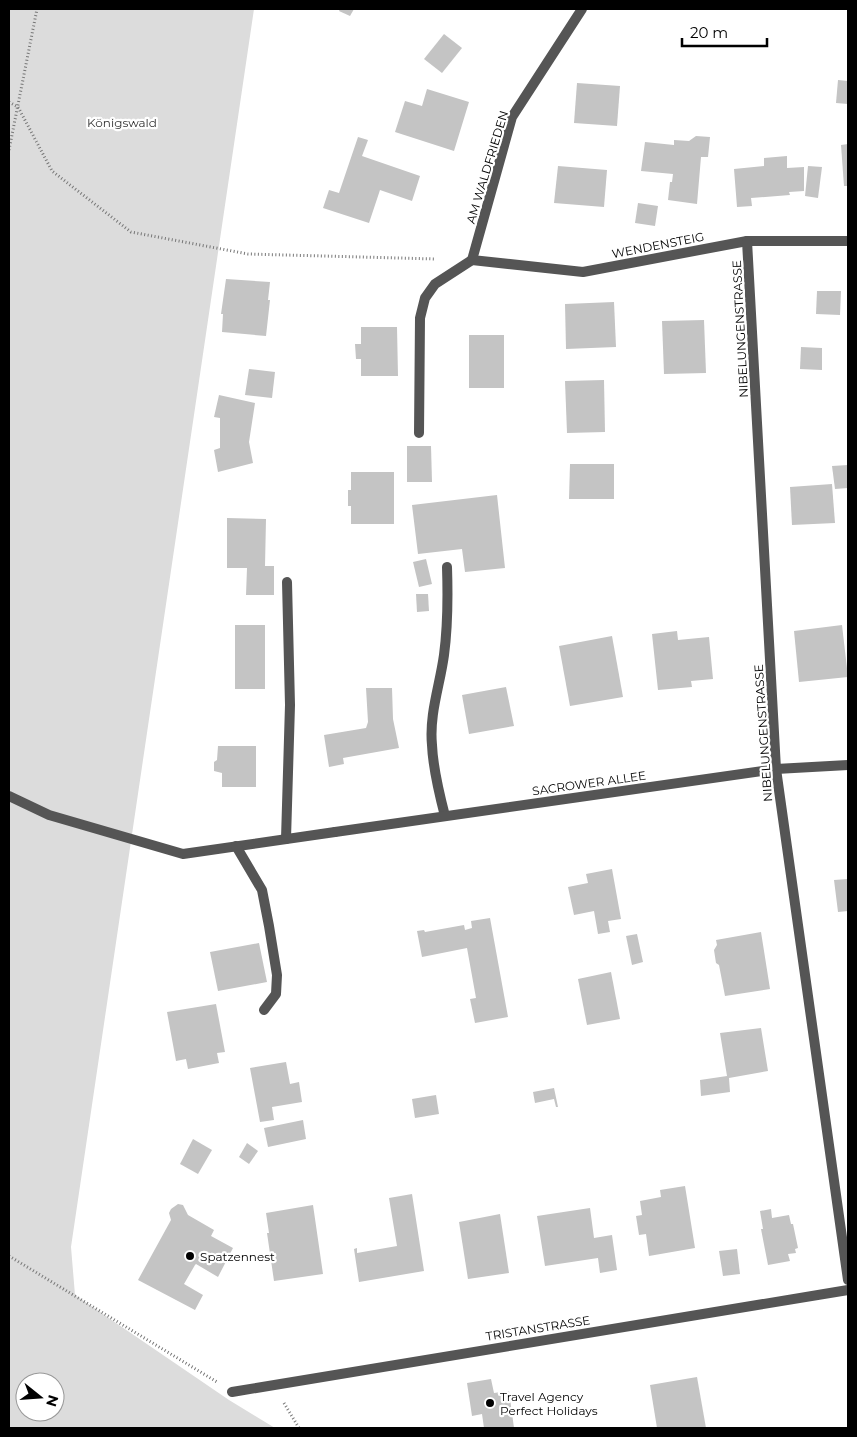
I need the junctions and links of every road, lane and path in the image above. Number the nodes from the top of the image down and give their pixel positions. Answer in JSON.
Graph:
{"nodes":[{"id":1,"x":37,"y":9,"type":"edge"},
{"id":2,"x":582,"y":9,"type":"edge"},
{"id":3,"x":9,"y":102,"type":"edge"},
{"id":4,"x":18,"y":107,"type":"junction"},
{"id":5,"x":9,"y":150,"type":"edge"},
{"id":6,"x":747,"y":241,"type":"junction"},
{"id":7,"x":848,"y":241,"type":"edge"},
{"id":8,"x":472,"y":260,"type":"junction"},
{"id":9,"x":418,"y":433,"type":"dead end"},
{"id":10,"x":448,"y":567,"type":"dead end"},
{"id":11,"x":287,"y":582,"type":"dead end"},
{"id":12,"x":848,"y":764,"type":"edge"},
{"id":13,"x":776,"y":769,"type":"junction"},
{"id":14,"x":9,"y":796,"type":"edge"},
{"id":15,"x":445,"y":816,"type":"junction"},
{"id":16,"x":286,"y":839,"type":"junction"},
{"id":17,"x":236,"y":846,"type":"junction"},
{"id":18,"x":264,"y":1010,"type":"dead end"},
{"id":19,"x":9,"y":1256,"type":"edge"},
{"id":20,"x":848,"y":1280,"type":"edge"},
{"id":21,"x":848,"y":1290,"type":"edge"},
{"id":22,"x":278,"y":1384,"type":"junction"},
{"id":23,"x":232,"y":1392,"type":"joint"},
{"id":24,"x":299,"y":1428,"type":"edge"}],
"edges":[{"from":1,"to":4,"type":"path"},
{"from":2,"to":8,"type":"street","name":"AM WALDFRIEDEN"},
{"from":3,"to":4,"type":"path"},
{"from":4,"to":5,"type":"path"},
{"from":4,"to":8,"type":"path"},
{"from":6,"to":7,"type":"street","name":"WENDENSTEIG"},
{"from":6,"to":8,"type":"street","name":"WENDENSTEIG"},
{"from":6,"to":13,"type":"street","name":"NIBELUNGENSTRASSE"},
{"from":8,"to":9,"type":"street"},
{"from":10,"to":15,"type":"street"},
{"from":11,"to":16,"type":"street"},
{"from":12,"to":13,"type":"street","name":"SACROWER ALLEE"},
{"from":13,"to":15,"type":"street","name":"SACROWER ALLEE"},
{"from":13,"to":20,"type":"street","name":"NIBELUNGENSTRASSE"},
{"from":14,"to":17,"type":"street","name":"SACROWER ALLEE"},
{"from":15,"to":16,"type":"street","name":"SACROWER ALLEE"},
{"from":16,"to":17,"type":"street","name":"SACROWER ALLEE"},
{"from":17,"to":18,"type":"street"},
{"from":19,"to":23,"type":"path"},
{"from":21,"to":22,"type":"street","name":"TRISTANSTRASSE"},
{"from":22,"to":23,"type":"street","name":"TRISTANSTRASSE"},
{"from":22,"to":24,"type":"path"}]}
